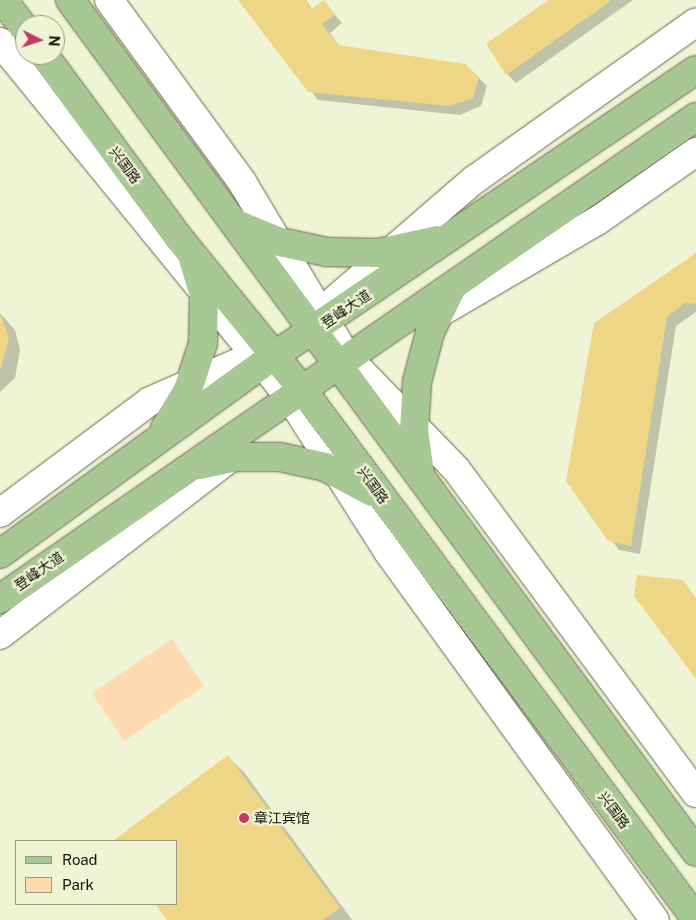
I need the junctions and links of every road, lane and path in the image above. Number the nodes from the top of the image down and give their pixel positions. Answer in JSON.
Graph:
{"nodes":[{"id":1,"x":3,"y":0,"type":"edge"},
{"id":2,"x":70,"y":0,"type":"edge"},
{"id":3,"x":109,"y":0,"type":"edge"},
{"id":4,"x":15,"y":16,"type":"edge"},
{"id":5,"x":696,"y":22,"type":"edge"},
{"id":6,"x":0,"y":42,"type":"edge"},
{"id":7,"x":51,"y":65,"type":"edge"},
{"id":8,"x":696,"y":70,"type":"edge"},
{"id":9,"x":696,"y":118,"type":"edge"},
{"id":10,"x":696,"y":152,"type":"edge"},
{"id":11,"x":236,"y":224,"type":"junction"},
{"id":12,"x":459,"y":232,"type":"junction"},
{"id":13,"x":179,"y":238,"type":"junction"},
{"id":14,"x":274,"y":240,"type":"junction"},
{"id":15,"x":394,"y":250,"type":"junction"},
{"id":16,"x":454,"y":285,"type":"junction"},
{"id":17,"x":204,"y":292,"type":"junction"},
{"id":18,"x":438,"y":313,"type":"junction"},
{"id":19,"x":316,"y":323,"type":"junction"},
{"id":20,"x":267,"y":356,"type":"junction"},
{"id":21,"x":344,"y":363,"type":"junction"},
{"id":22,"x":190,"y":386,"type":"junction"},
{"id":23,"x":298,"y":396,"type":"junction"},
{"id":24,"x":414,"y":428,"type":"junction"},
{"id":25,"x":145,"y":449,"type":"junction"},
{"id":26,"x":230,"y":458,"type":"junction"},
{"id":27,"x":179,"y":473,"type":"junction"},
{"id":28,"x":339,"y":473,"type":"junction"},
{"id":29,"x":421,"y":478,"type":"junction"},
{"id":30,"x":385,"y":502,"type":"junction"},
{"id":31,"x":0,"y":513,"type":"edge"},
{"id":32,"x":0,"y":554,"type":"edge"},
{"id":33,"x":0,"y":599,"type":"edge"},
{"id":34,"x":0,"y":635,"type":"edge"},
{"id":35,"x":696,"y":793,"type":"edge"},
{"id":36,"x":696,"y":852,"type":"edge"},
{"id":37,"x":696,"y":919,"type":"edge"},
{"id":38,"x":655,"y":920,"type":"edge"}],
"edges":[{"from":1,"to":4,"type":"main road"},
{"from":2,"to":11,"type":"main road"},
{"from":3,"to":14,"type":"street"},
{"from":5,"to":15,"type":"street"},
{"from":6,"to":17,"type":"street"},
{"from":7,"to":13,"type":"main road","name":"兴国路"},
{"from":8,"to":12,"type":"main road","name":"登峰大道"},
{"from":9,"to":16,"type":"main road"},
{"from":10,"to":18,"type":"street"},
{"from":11,"to":14,"type":"main road"},
{"from":11,"to":19,"type":"main road"},
{"from":12,"to":15,"type":"main road"},
{"from":12,"to":19,"type":"main road","name":"登峰大道"},
{"from":13,"to":17,"type":"main road"},
{"from":13,"to":20,"type":"main road","name":"兴国路"},
{"from":14,"to":15,"type":"main road"},
{"from":14,"to":19,"type":"street"},
{"from":15,"to":19,"type":"street"},
{"from":16,"to":18,"type":"main road"},
{"from":16,"to":21,"type":"main road"},
{"from":17,"to":20,"type":"street"},
{"from":17,"to":22,"type":"main road"},
{"from":18,"to":21,"type":"street"},
{"from":18,"to":24,"type":"main road"},
{"from":19,"to":20,"type":"main road","name":"登峰大道"},
{"from":19,"to":21,"type":"main road"},
{"from":20,"to":22,"type":"street"},
{"from":20,"to":23,"type":"main road","name":"兴国路"},
{"from":20,"to":25,"type":"main road","name":"登峰大道"},
{"from":21,"to":23,"type":"street"},
{"from":21,"to":24,"type":"street"},
{"from":21,"to":29,"type":"main road"},
{"from":22,"to":25,"type":"main road"},
{"from":22,"to":31,"type":"street"},
{"from":23,"to":26,"type":"street"},
{"from":23,"to":27,"type":"main road","name":"登峰大道"},
{"from":23,"to":28,"type":"street"},
{"from":23,"to":30,"type":"main road","name":"兴国路"},
{"from":24,"to":29,"type":"main road"},
{"from":24,"to":35,"type":"street"},
{"from":25,"to":32,"type":"main road","name":"登峰大道"},
{"from":26,"to":27,"type":"main road"},
{"from":26,"to":28,"type":"main road"},
{"from":26,"to":34,"type":"street"},
{"from":27,"to":33,"type":"main road","name":"登峰大道"},
{"from":28,"to":30,"type":"main road"},
{"from":28,"to":38,"type":"street"},
{"from":29,"to":36,"type":"main road"},
{"from":30,"to":37,"type":"main road","name":"兴国路"}]}
